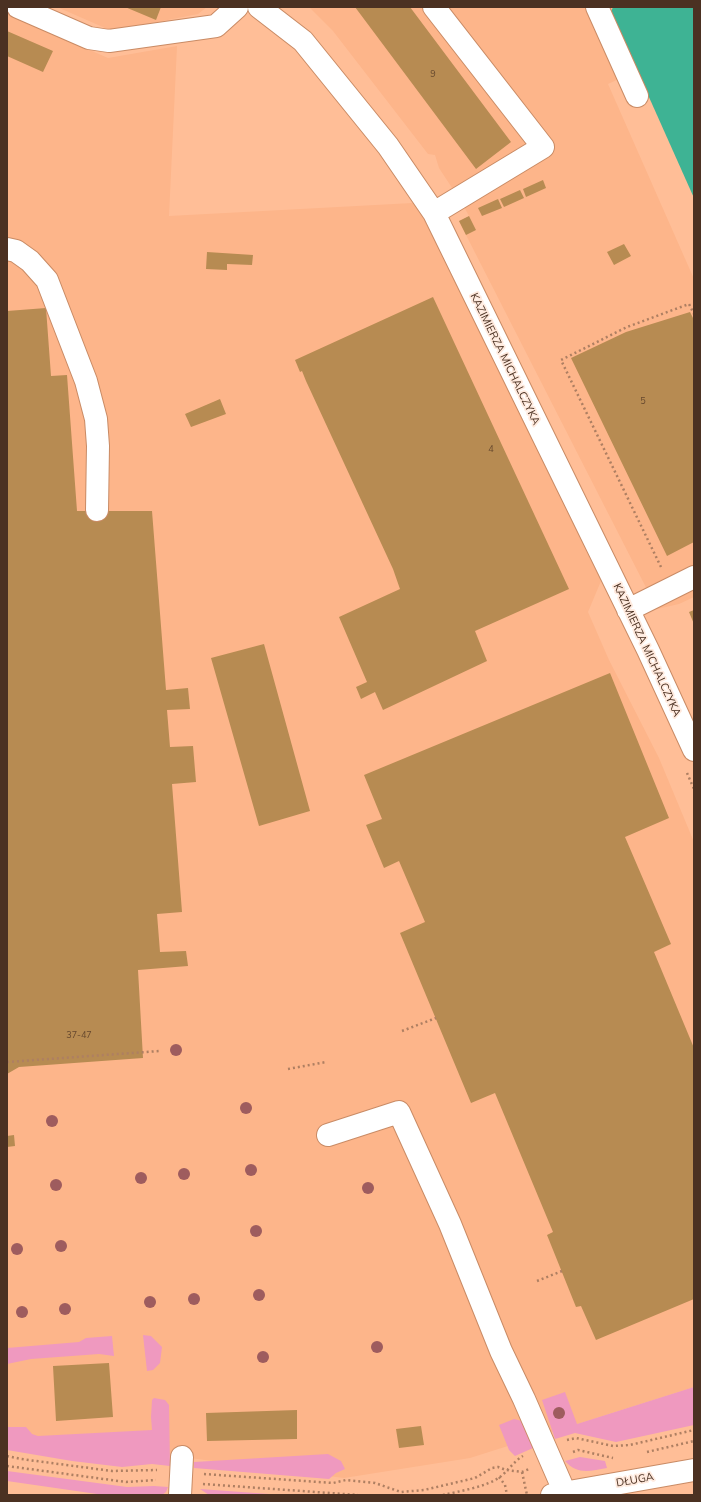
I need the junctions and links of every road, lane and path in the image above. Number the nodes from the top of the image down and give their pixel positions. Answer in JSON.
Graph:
{"nodes":[{"id":1,"x":18,"y":7,"type":"edge"},
{"id":2,"x":236,"y":7,"type":"edge"},
{"id":3,"x":259,"y":7,"type":"edge"},
{"id":4,"x":434,"y":7,"type":"edge"},
{"id":5,"x":597,"y":7,"type":"edge"},
{"id":6,"x":637,"y":96,"type":"dead end"},
{"id":7,"x":434,"y":213,"type":"junction"},
{"id":8,"x":7,"y":249,"type":"edge"},
{"id":9,"x":694,"y":314,"type":"edge"},
{"id":10,"x":97,"y":510,"type":"dead end"},
{"id":11,"x":694,"y":578,"type":"edge"},
{"id":12,"x":671,"y":589,"type":"junction"},
{"id":13,"x":628,"y":610,"type":"junction"},
{"id":14,"x":694,"y":750,"type":"edge"},
{"id":15,"x":436,"y":1018,"type":"dead end"},
{"id":16,"x":402,"y":1032,"type":"dead end"},
{"id":17,"x":160,"y":1051,"type":"dead end"},
{"id":18,"x":7,"y":1062,"type":"edge"},
{"id":19,"x":326,"y":1062,"type":"dead end"},
{"id":20,"x":288,"y":1069,"type":"dead end"},
{"id":21,"x":328,"y":1134,"type":"dead end"},
{"id":22,"x":562,"y":1271,"type":"dead end"},
{"id":23,"x":537,"y":1281,"type":"dead end"},
{"id":24,"x":694,"y":1430,"type":"edge"},
{"id":25,"x":565,"y":1441,"type":"dead end"},
{"id":26,"x":694,"y":1441,"type":"edge"},
{"id":27,"x":646,"y":1452,"type":"dead end"},
{"id":28,"x":568,"y":1454,"type":"dead end"},
{"id":29,"x":7,"y":1456,"type":"edge"},
{"id":30,"x":524,"y":1456,"type":"dead end"},
{"id":31,"x":618,"y":1457,"type":"dead end"},
{"id":32,"x":181,"y":1464,"type":"junction"},
{"id":33,"x":535,"y":1467,"type":"dead end"},
{"id":34,"x":506,"y":1470,"type":"junction"},
{"id":35,"x":694,"y":1470,"type":"edge"},
{"id":36,"x":522,"y":1472,"type":"junction"},
{"id":37,"x":499,"y":1477,"type":"junction"},
{"id":38,"x":558,"y":1494,"type":"edge"},
{"id":39,"x":180,"y":1495,"type":"edge"},
{"id":40,"x":443,"y":1495,"type":"edge"},
{"id":41,"x":507,"y":1495,"type":"edge"},
{"id":42,"x":527,"y":1495,"type":"edge"}],
"edges":[{"from":1,"to":2,"type":"street"},
{"from":3,"to":7,"type":"street","name":"KAZIMIERZA MICHALCZYKA"},
{"from":4,"to":7,"type":"street"},
{"from":5,"to":6,"type":"street"},
{"from":7,"to":13,"type":"street","name":"KAZIMIERZA MICHALCZYKA"},
{"from":8,"to":10,"type":"street"},
{"from":9,"to":12,"type":"path"},
{"from":11,"to":12,"type":"street"},
{"from":12,"to":13,"type":"street"},
{"from":13,"to":14,"type":"street","name":"KAZIMIERZA MICHALCZYKA"},
{"from":15,"to":16,"type":"path"},
{"from":17,"to":18,"type":"path"},
{"from":19,"to":20,"type":"path"},
{"from":21,"to":38,"type":"street"},
{"from":22,"to":23,"type":"path"},
{"from":24,"to":25,"type":"path"},
{"from":26,"to":27,"type":"path"},
{"from":28,"to":31,"type":"path"},
{"from":29,"to":32,"type":"path"},
{"from":30,"to":34,"type":"path"},
{"from":32,"to":34,"type":"path"},
{"from":32,"to":39,"type":"street"},
{"from":33,"to":36,"type":"path"},
{"from":34,"to":36,"type":"path"},
{"from":34,"to":37,"type":"path"},
{"from":35,"to":38,"type":"street","name":"DŁUGA"},
{"from":36,"to":42,"type":"path"},
{"from":37,"to":40,"type":"path"},
{"from":37,"to":41,"type":"path"}]}
